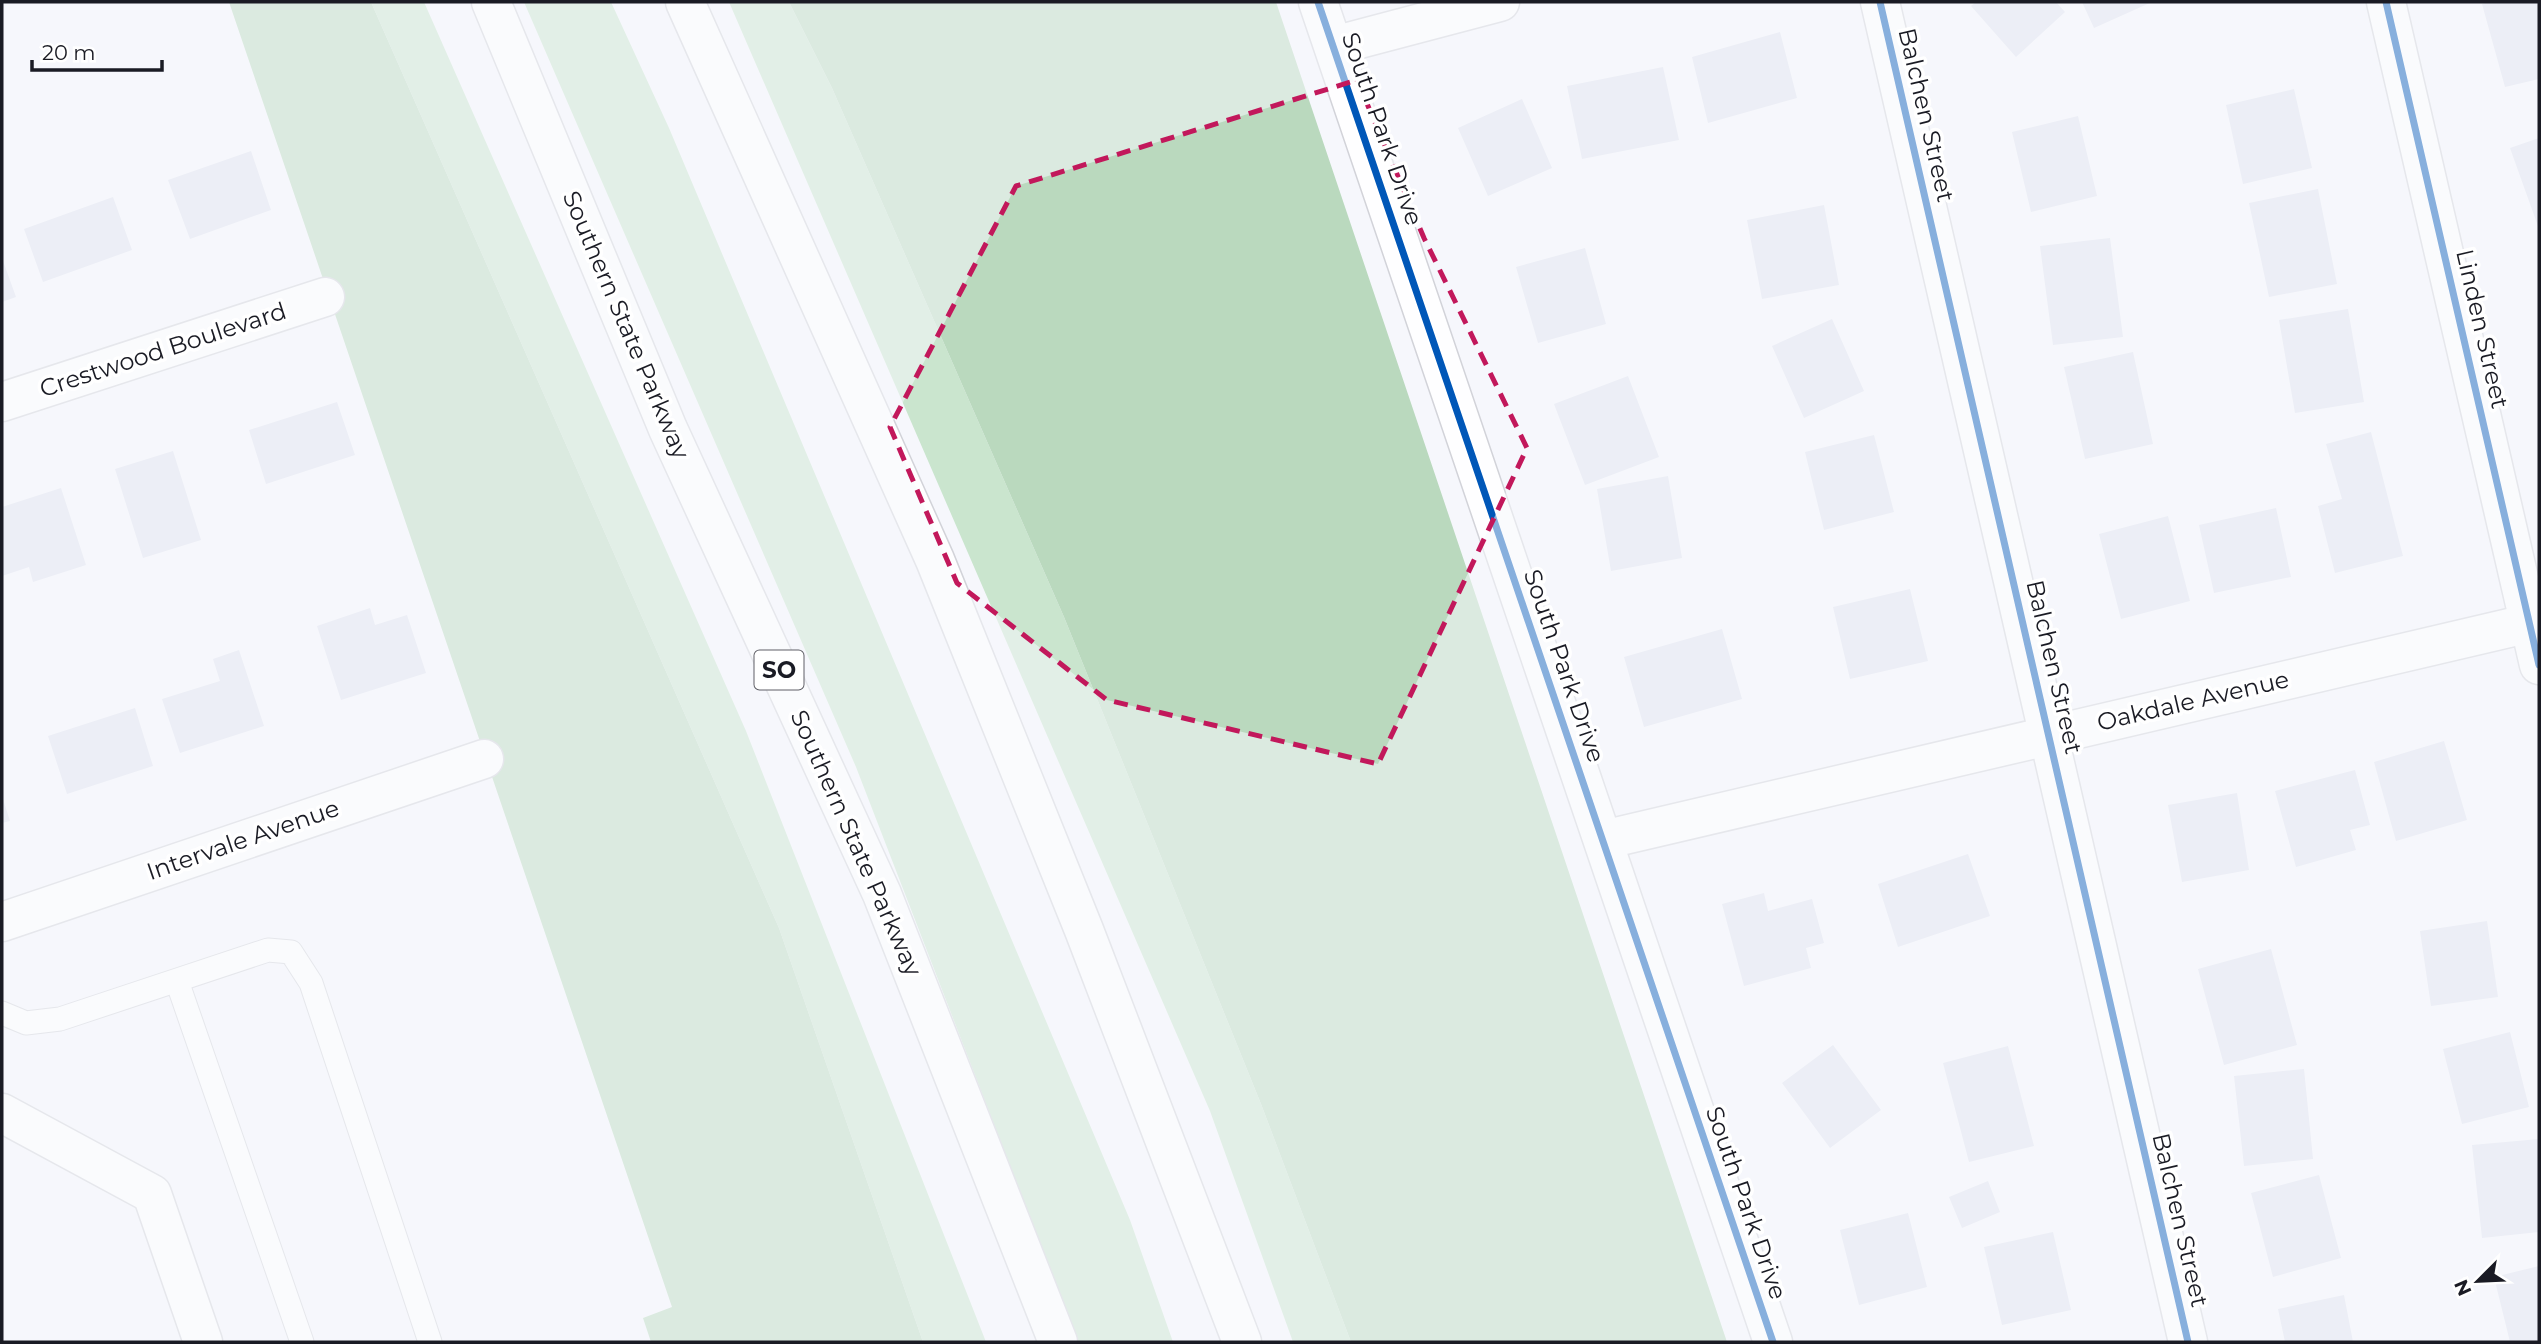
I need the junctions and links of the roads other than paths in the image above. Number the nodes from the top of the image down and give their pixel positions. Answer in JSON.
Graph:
{"nodes":[{"id":1,"x":491,"y":2,"type":"edge"},
{"id":2,"x":685,"y":2,"type":"edge"},
{"id":3,"x":1318,"y":2,"type":"edge"},
{"id":4,"x":1500,"y":2,"type":"edge"},
{"id":5,"x":1880,"y":2,"type":"edge"},
{"id":6,"x":2386,"y":2,"type":"edge"},
{"id":7,"x":1333,"y":46,"type":"junction"},
{"id":8,"x":325,"y":297,"type":"dead end"},
{"id":9,"x":2,"y":402,"type":"edge"},
{"id":10,"x":2534,"y":623,"type":"edge"},
{"id":11,"x":2539,"y":665,"type":"edge"},
{"id":12,"x":2050,"y":734,"type":"junction"},
{"id":13,"x":484,"y":759,"type":"dead end"},
{"id":14,"x":1602,"y":840,"type":"junction"},
{"id":15,"x":2,"y":922,"type":"edge"},
{"id":16,"x":177,"y":981,"type":"junction"},
{"id":17,"x":2,"y":1013,"type":"edge"},
{"id":18,"x":2,"y":1113,"type":"edge"},
{"id":19,"x":203,"y":1342,"type":"edge"},
{"id":20,"x":302,"y":1342,"type":"edge"},
{"id":21,"x":430,"y":1342,"type":"edge"},
{"id":22,"x":1058,"y":1342,"type":"edge"},
{"id":23,"x":1242,"y":1342,"type":"edge"},
{"id":24,"x":1773,"y":1342,"type":"edge"},
{"id":25,"x":2188,"y":1342,"type":"edge"}],
"edges":[{"from":1,"to":22,"type":"main road","name":"Southern State Parkway","number":"SO"},
{"from":2,"to":23,"type":"main road"},
{"from":3,"to":7,"type":"main road","name":"South Park Drive"},
{"from":4,"to":7,"type":"main road"},
{"from":5,"to":12,"type":"main road","name":"Balchen Street"},
{"from":6,"to":10,"type":"main road","name":"Linden Street"},
{"from":7,"to":14,"type":"main road","name":"South Park Drive"},
{"from":8,"to":9,"type":"main road","name":"Crestwood Boulevard"},
{"from":10,"to":11,"type":"main road","name":"Linden Street"},
{"from":10,"to":12,"type":"main road","name":"Oakdale Avenue"},
{"from":12,"to":14,"type":"main road","name":"Oakdale Avenue"},
{"from":12,"to":25,"type":"main road","name":"Balchen Street"},
{"from":13,"to":15,"type":"main road","name":"Intervale Avenue"},
{"from":14,"to":24,"type":"main road","name":"South Park Drive"},
{"from":16,"to":17,"type":"lane"},
{"from":16,"to":20,"type":"lane"},
{"from":16,"to":21,"type":"lane"},
{"from":18,"to":19,"type":"main road"}]}
